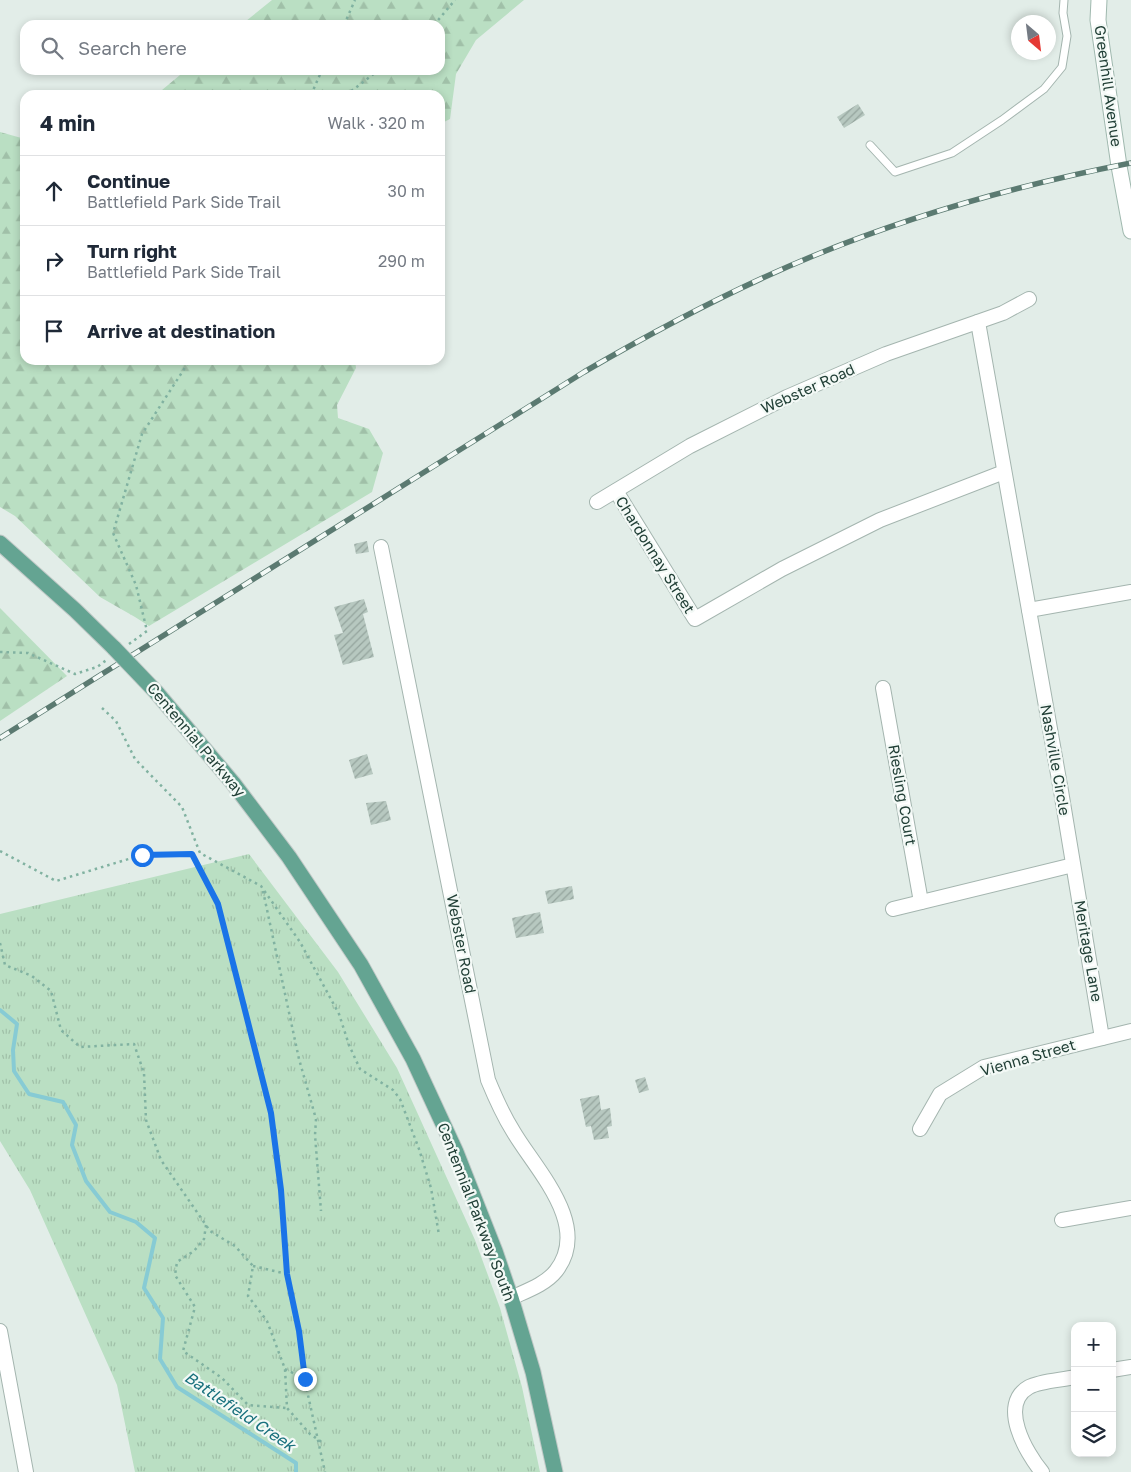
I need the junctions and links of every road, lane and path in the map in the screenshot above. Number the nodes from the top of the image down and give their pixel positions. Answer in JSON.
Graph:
{"nodes":[{"id":1,"x":355,"y":0,"type":"edge"},
{"id":2,"x":455,"y":0,"type":"edge"},
{"id":3,"x":1064,"y":0,"type":"edge"},
{"id":4,"x":1099,"y":0,"type":"edge"},
{"id":5,"x":346,"y":20,"type":"edge"},
{"id":6,"x":438,"y":20,"type":"edge"},
{"id":7,"x":320,"y":75,"type":"edge"},
{"id":8,"x":372,"y":75,"type":"edge"},
{"id":9,"x":312,"y":90,"type":"edge"},
{"id":10,"x":352,"y":90,"type":"edge"},
{"id":11,"x":870,"y":145,"type":"dead end"},
{"id":12,"x":1131,"y":231,"type":"edge"},
{"id":13,"x":1029,"y":299,"type":"dead end"},
{"id":14,"x":978,"y":322,"type":"junction"},
{"id":15,"x":187,"y":365,"type":"edge"},
{"id":16,"x":1004,"y":472,"type":"junction"},
{"id":17,"x":616,"y":491,"type":"junction"},
{"id":18,"x":597,"y":502,"type":"dead end"},
{"id":19,"x":0,"y":543,"type":"edge"},
{"id":20,"x":381,"y":547,"type":"dead end"},
{"id":21,"x":1131,"y":592,"type":"edge"},
{"id":22,"x":1029,"y":610,"type":"junction"},
{"id":23,"x":147,"y":631,"type":"dead end"},
{"id":24,"x":0,"y":652,"type":"edge"},
{"id":25,"x":97,"y":667,"type":"dead end"},
{"id":26,"x":884,"y":688,"type":"dead end"},
{"id":27,"x":102,"y":708,"type":"dead end"},
{"id":28,"x":0,"y":851,"type":"edge"},
{"id":29,"x":1073,"y":865,"type":"junction"},
{"id":30,"x":263,"y":890,"type":"junction"},
{"id":31,"x":920,"y":902,"type":"junction"},
{"id":32,"x":893,"y":909,"type":"dead end"},
{"id":33,"x":0,"y":943,"type":"edge"},
{"id":34,"x":361,"y":965,"type":"joint"},
{"id":35,"x":1131,"y":1031,"type":"edge"},
{"id":36,"x":1102,"y":1038,"type":"junction"},
{"id":37,"x":920,"y":1130,"type":"dead end"},
{"id":38,"x":1131,"y":1208,"type":"edge"},
{"id":39,"x":321,"y":1211,"type":"dead end"},
{"id":40,"x":1062,"y":1220,"type":"dead end"},
{"id":41,"x":206,"y":1225,"type":"junction"},
{"id":42,"x":439,"y":1235,"type":"dead end"},
{"id":43,"x":253,"y":1266,"type":"junction"},
{"id":44,"x":287,"y":1274,"type":"junction"},
{"id":45,"x":511,"y":1298,"type":"junction"},
{"id":46,"x":0,"y":1331,"type":"edge"},
{"id":47,"x":1131,"y":1367,"type":"edge"},
{"id":48,"x":1116,"y":1369,"type":"edge"},
{"id":49,"x":285,"y":1370,"type":"junction"},
{"id":50,"x":1071,"y":1378,"type":"edge"},
{"id":51,"x":305,"y":1379,"type":"junction"},
{"id":52,"x":287,"y":1408,"type":"junction"},
{"id":53,"x":318,"y":1439,"type":"junction"},
{"id":54,"x":323,"y":1443,"type":"dead end"},
{"id":55,"x":26,"y":1472,"type":"edge"},
{"id":56,"x":325,"y":1472,"type":"edge"},
{"id":57,"x":555,"y":1472,"type":"edge"},
{"id":58,"x":1042,"y":1472,"type":"edge"}],
"edges":[{"from":1,"to":5,"type":"path"},
{"from":2,"to":6,"type":"path"},
{"from":3,"to":11,"type":"lane"},
{"from":4,"to":12,"type":"street","name":"Greenhill Avenue"},
{"from":7,"to":9,"type":"path"},
{"from":8,"to":10,"type":"path"},
{"from":13,"to":14,"type":"street","name":"Webster Road"},
{"from":14,"to":16,"type":"street","name":"Nashville Circle"},
{"from":14,"to":17,"type":"street","name":"Webster Road"},
{"from":15,"to":23,"type":"path"},
{"from":16,"to":17,"type":"street","name":"Chardonnay Street"},
{"from":16,"to":22,"type":"street","name":"Nashville Circle"},
{"from":17,"to":18,"type":"street","name":"Webster Road"},
{"from":19,"to":34,"type":"main road","name":"Centennial Parkway","bridge":true},
{"from":20,"to":45,"type":"street","name":"Webster Road"},
{"from":21,"to":22,"type":"street"},
{"from":22,"to":29,"type":"street","name":"Nashville Circle"},
{"from":24,"to":25,"type":"path"},
{"from":26,"to":31,"type":"street","name":"Riesling Court"},
{"from":27,"to":30,"type":"path"},
{"from":28,"to":44,"type":"path"},
{"from":29,"to":31,"type":"street"},
{"from":29,"to":36,"type":"street","name":"Meritage Lane"},
{"from":30,"to":39,"type":"path"},
{"from":30,"to":42,"type":"path"},
{"from":31,"to":32,"type":"street"},
{"from":33,"to":41,"type":"path"},
{"from":34,"to":45,"type":"main road","name":"Centennial Parkway South"},
{"from":35,"to":36,"type":"street","name":"Vienna Street"},
{"from":36,"to":37,"type":"street","name":"Vienna Street"},
{"from":38,"to":40,"type":"street"},
{"from":41,"to":43,"type":"path"},
{"from":41,"to":52,"type":"path"},
{"from":43,"to":44,"type":"path"},
{"from":43,"to":49,"type":"path"},
{"from":44,"to":51,"type":"path"},
{"from":45,"to":57,"type":"main road","name":"Centennial Parkway South"},
{"from":46,"to":55,"type":"street"},
{"from":47,"to":48,"type":"street"},
{"from":49,"to":51,"type":"path"},
{"from":49,"to":52,"type":"path"},
{"from":50,"to":58,"type":"street"},
{"from":51,"to":53,"type":"path"},
{"from":52,"to":53,"type":"path"},
{"from":53,"to":54,"type":"path"},
{"from":53,"to":56,"type":"path"}]}
